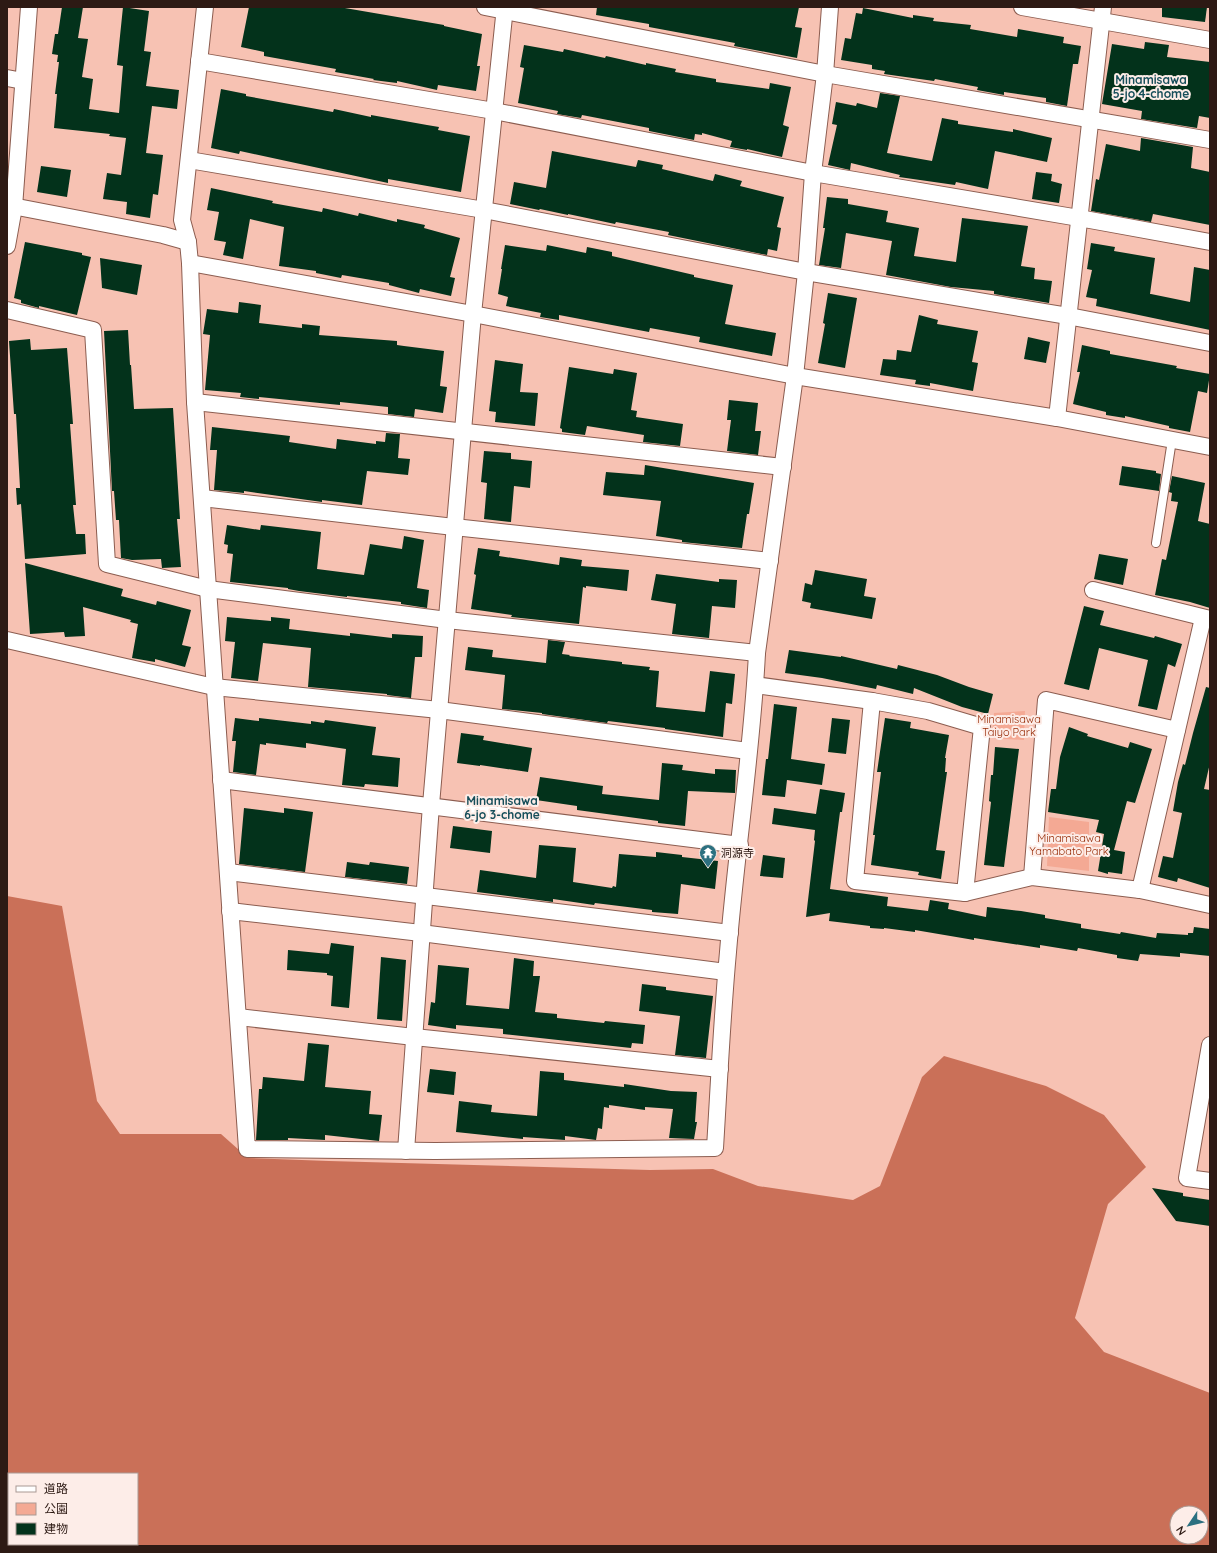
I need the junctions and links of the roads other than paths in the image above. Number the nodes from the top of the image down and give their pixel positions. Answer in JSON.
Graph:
{"nodes":[{"id":1,"x":29,"y":7,"type":"edge"},
{"id":2,"x":205,"y":7,"type":"edge"},
{"id":3,"x":485,"y":7,"type":"edge"},
{"id":4,"x":830,"y":7,"type":"edge"},
{"id":5,"x":1022,"y":7,"type":"edge"},
{"id":6,"x":505,"y":9,"type":"edge"},
{"id":7,"x":1102,"y":14,"type":"edge"},
{"id":8,"x":1210,"y":40,"type":"edge"},
{"id":9,"x":200,"y":61,"type":"junction"},
{"id":10,"x":825,"y":74,"type":"junction"},
{"id":11,"x":7,"y":78,"type":"edge"},
{"id":12,"x":23,"y":81,"type":"junction"},
{"id":13,"x":494,"y":111,"type":"junction"},
{"id":14,"x":1089,"y":119,"type":"junction"},
{"id":15,"x":1210,"y":140,"type":"edge"},
{"id":16,"x":189,"y":160,"type":"junction"},
{"id":17,"x":813,"y":173,"type":"junction"},
{"id":18,"x":11,"y":206,"type":"edge"},
{"id":19,"x":484,"y":210,"type":"junction"},
{"id":20,"x":1079,"y":218,"type":"junction"},
{"id":21,"x":188,"y":242,"type":"junction"},
{"id":22,"x":1210,"y":242,"type":"edge"},
{"id":23,"x":7,"y":246,"type":"edge"},
{"id":24,"x":190,"y":263,"type":"junction"},
{"id":25,"x":806,"y":272,"type":"junction"},
{"id":26,"x":7,"y":310,"type":"edge"},
{"id":27,"x":473,"y":314,"type":"junction"},
{"id":28,"x":1068,"y":316,"type":"junction"},
{"id":29,"x":1210,"y":343,"type":"edge"},
{"id":30,"x":795,"y":376,"type":"junction"},
{"id":31,"x":195,"y":402,"type":"junction"},
{"id":32,"x":1057,"y":418,"type":"junction"},
{"id":33,"x":462,"y":433,"type":"junction"},
{"id":34,"x":1172,"y":440,"type":"junction"},
{"id":35,"x":1210,"y":447,"type":"edge"},
{"id":36,"x":782,"y":467,"type":"junction"},
{"id":37,"x":202,"y":498,"type":"junction"},
{"id":38,"x":454,"y":527,"type":"junction"},
{"id":39,"x":1156,"y":543,"type":"dead end"},
{"id":40,"x":770,"y":561,"type":"junction"},
{"id":41,"x":208,"y":589,"type":"junction"},
{"id":42,"x":1093,"y":590,"type":"dead end"},
{"id":43,"x":1206,"y":618,"type":"edge"},
{"id":44,"x":447,"y":620,"type":"junction"},
{"id":45,"x":7,"y":640,"type":"edge"},
{"id":46,"x":757,"y":653,"type":"junction"},
{"id":47,"x":755,"y":685,"type":"junction"},
{"id":48,"x":214,"y":687,"type":"junction"},
{"id":49,"x":872,"y":701,"type":"junction"},
{"id":50,"x":439,"y":710,"type":"junction"},
{"id":51,"x":1177,"y":730,"type":"junction"},
{"id":52,"x":748,"y":751,"type":"junction"},
{"id":53,"x":221,"y":780,"type":"junction"},
{"id":54,"x":431,"y":806,"type":"junction"},
{"id":55,"x":740,"y":845,"type":"junction"},
{"id":56,"x":228,"y":872,"type":"junction"},
{"id":57,"x":1032,"y":877,"type":"junction"},
{"id":58,"x":1140,"y":890,"type":"junction"},
{"id":59,"x":965,"y":893,"type":"junction"},
{"id":60,"x":424,"y":896,"type":"junction"},
{"id":61,"x":1210,"y":905,"type":"edge"},
{"id":62,"x":230,"y":912,"type":"junction"},
{"id":63,"x":421,"y":933,"type":"junction"},
{"id":64,"x":730,"y":933,"type":"junction"},
{"id":65,"x":726,"y":972,"type":"junction"},
{"id":66,"x":238,"y":1017,"type":"junction"},
{"id":67,"x":414,"y":1037,"type":"junction"},
{"id":68,"x":1210,"y":1045,"type":"edge"},
{"id":69,"x":720,"y":1069,"type":"junction"},
{"id":70,"x":1208,"y":1070,"type":"edge"},
{"id":71,"x":406,"y":1151,"type":"junction"},
{"id":72,"x":1210,"y":1181,"type":"edge"}],
"edges":[{"from":1,"to":12,"type":"street"},
{"from":2,"to":9,"type":"street"},
{"from":3,"to":6,"type":"street"},
{"from":4,"to":10,"type":"street"},
{"from":5,"to":7,"type":"street"},
{"from":6,"to":10,"type":"street"},
{"from":6,"to":13,"type":"street"},
{"from":7,"to":8,"type":"street"},
{"from":7,"to":14,"type":"street"},
{"from":9,"to":13,"type":"street"},
{"from":9,"to":16,"type":"street"},
{"from":10,"to":14,"type":"street"},
{"from":10,"to":17,"type":"street"},
{"from":11,"to":12,"type":"street"},
{"from":12,"to":18,"type":"street"},
{"from":13,"to":17,"type":"street"},
{"from":13,"to":19,"type":"street"},
{"from":14,"to":15,"type":"street"},
{"from":14,"to":20,"type":"street"},
{"from":16,"to":19,"type":"street"},
{"from":16,"to":21,"type":"street"},
{"from":17,"to":20,"type":"street"},
{"from":17,"to":25,"type":"street"},
{"from":18,"to":21,"type":"street"},
{"from":18,"to":23,"type":"street"},
{"from":19,"to":25,"type":"street"},
{"from":19,"to":27,"type":"street"},
{"from":20,"to":22,"type":"street"},
{"from":20,"to":28,"type":"street"},
{"from":21,"to":24,"type":"street"},
{"from":24,"to":27,"type":"street"},
{"from":24,"to":31,"type":"street"},
{"from":25,"to":28,"type":"street"},
{"from":25,"to":30,"type":"street"},
{"from":26,"to":41,"type":"street"},
{"from":27,"to":30,"type":"street"},
{"from":27,"to":33,"type":"street"},
{"from":28,"to":29,"type":"street"},
{"from":28,"to":32,"type":"street"},
{"from":30,"to":32,"type":"street"},
{"from":30,"to":36,"type":"street"},
{"from":31,"to":33,"type":"street"},
{"from":31,"to":37,"type":"street"},
{"from":32,"to":34,"type":"street"},
{"from":33,"to":36,"type":"street"},
{"from":33,"to":38,"type":"street"},
{"from":34,"to":35,"type":"street"},
{"from":34,"to":39,"type":"lane"},
{"from":36,"to":40,"type":"street"},
{"from":37,"to":38,"type":"street"},
{"from":37,"to":41,"type":"street"},
{"from":38,"to":40,"type":"street"},
{"from":38,"to":44,"type":"street"},
{"from":40,"to":46,"type":"street"},
{"from":41,"to":44,"type":"street"},
{"from":41,"to":48,"type":"street"},
{"from":42,"to":43,"type":"street"},
{"from":43,"to":51,"type":"street"},
{"from":44,"to":46,"type":"street"},
{"from":44,"to":50,"type":"street"},
{"from":45,"to":48,"type":"street"},
{"from":46,"to":47,"type":"street"},
{"from":47,"to":49,"type":"street"},
{"from":47,"to":52,"type":"street"},
{"from":48,"to":50,"type":"street"},
{"from":48,"to":53,"type":"street"},
{"from":49,"to":59,"type":"street"},
{"from":49,"to":59,"type":"street"},
{"from":50,"to":52,"type":"street"},
{"from":50,"to":54,"type":"street"},
{"from":51,"to":57,"type":"street"},
{"from":51,"to":58,"type":"street"},
{"from":52,"to":55,"type":"street"},
{"from":53,"to":54,"type":"street"},
{"from":53,"to":56,"type":"street"},
{"from":54,"to":55,"type":"street"},
{"from":54,"to":60,"type":"street"},
{"from":55,"to":64,"type":"street"},
{"from":56,"to":60,"type":"street"},
{"from":56,"to":62,"type":"street"},
{"from":57,"to":58,"type":"street"},
{"from":57,"to":59,"type":"street"},
{"from":58,"to":61,"type":"street"},
{"from":60,"to":63,"type":"street"},
{"from":60,"to":64,"type":"street"},
{"from":62,"to":63,"type":"street"},
{"from":62,"to":66,"type":"street"},
{"from":63,"to":65,"type":"street"},
{"from":63,"to":67,"type":"street"},
{"from":64,"to":65,"type":"street"},
{"from":65,"to":69,"type":"street"},
{"from":66,"to":67,"type":"street"},
{"from":66,"to":71,"type":"street"},
{"from":67,"to":69,"type":"street"},
{"from":67,"to":71,"type":"street"},
{"from":68,"to":70,"type":"street"},
{"from":69,"to":71,"type":"street"},
{"from":70,"to":72,"type":"street"}]}
